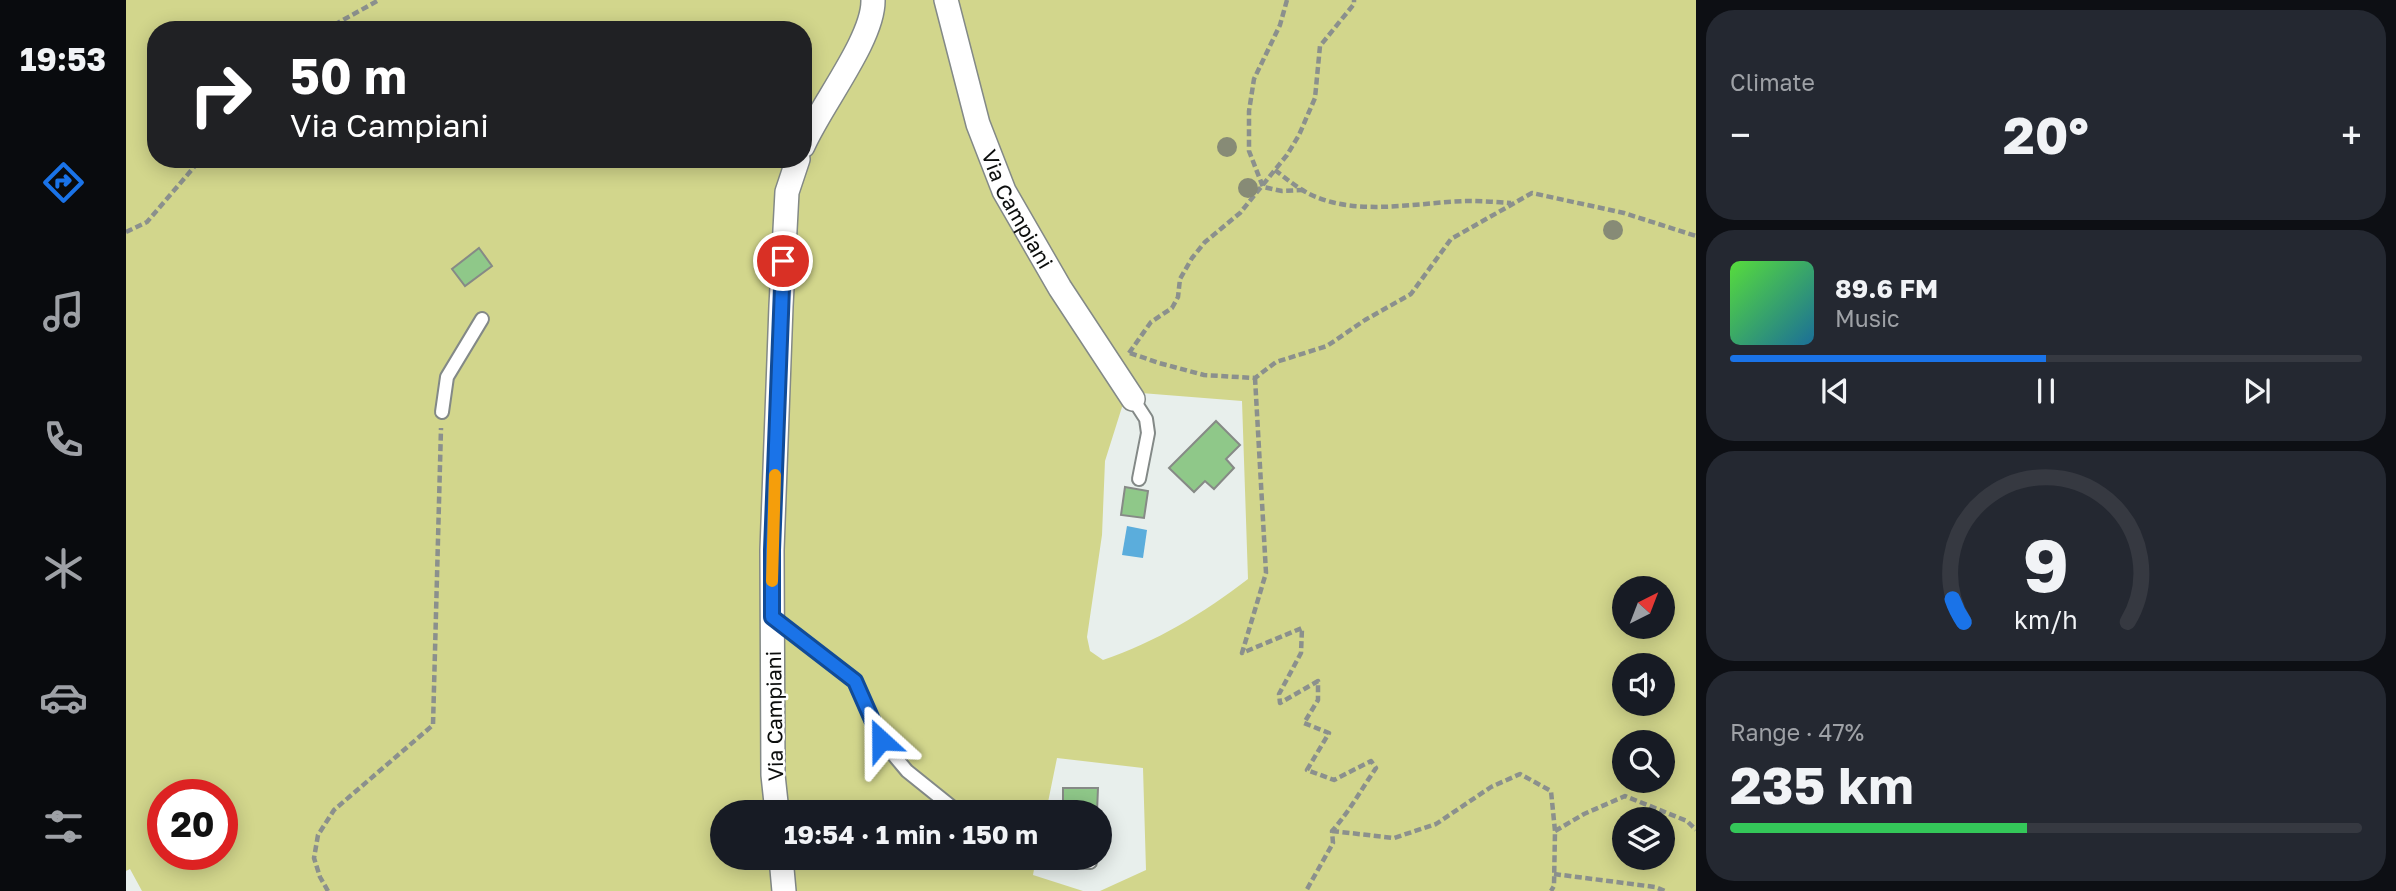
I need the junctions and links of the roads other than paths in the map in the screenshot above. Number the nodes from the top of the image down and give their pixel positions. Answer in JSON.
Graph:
{"nodes":[{"id":1,"x":873,"y":0,"type":"edge"},
{"id":2,"x":946,"y":0,"type":"edge"},
{"id":3,"x":812,"y":126,"type":"edge"},
{"id":4,"x":795,"y":168,"type":"edge"},
{"id":5,"x":482,"y":319,"type":"dead end"},
{"id":6,"x":1133,"y":399,"type":"joint"},
{"id":7,"x":442,"y":412,"type":"road end"},
{"id":8,"x":1139,"y":479,"type":"dead end"},
{"id":9,"x":772,"y":617,"type":"junction"},
{"id":10,"x":776,"y":800,"type":"edge"},
{"id":11,"x":943,"y":800,"type":"edge"},
{"id":12,"x":782,"y":870,"type":"edge"},
{"id":13,"x":784,"y":891,"type":"edge"}],
"edges":[{"from":1,"to":3,"type":"street"},
{"from":2,"to":6,"type":"street","name":"Via Campiani"},
{"from":4,"to":9,"type":"street","name":"Via Campiani"},
{"from":5,"to":7,"type":"lane"},
{"from":6,"to":8,"type":"lane"},
{"from":9,"to":10,"type":"street","name":"Via Campiani"},
{"from":9,"to":11,"type":"lane"},
{"from":12,"to":13,"type":"street"}]}
